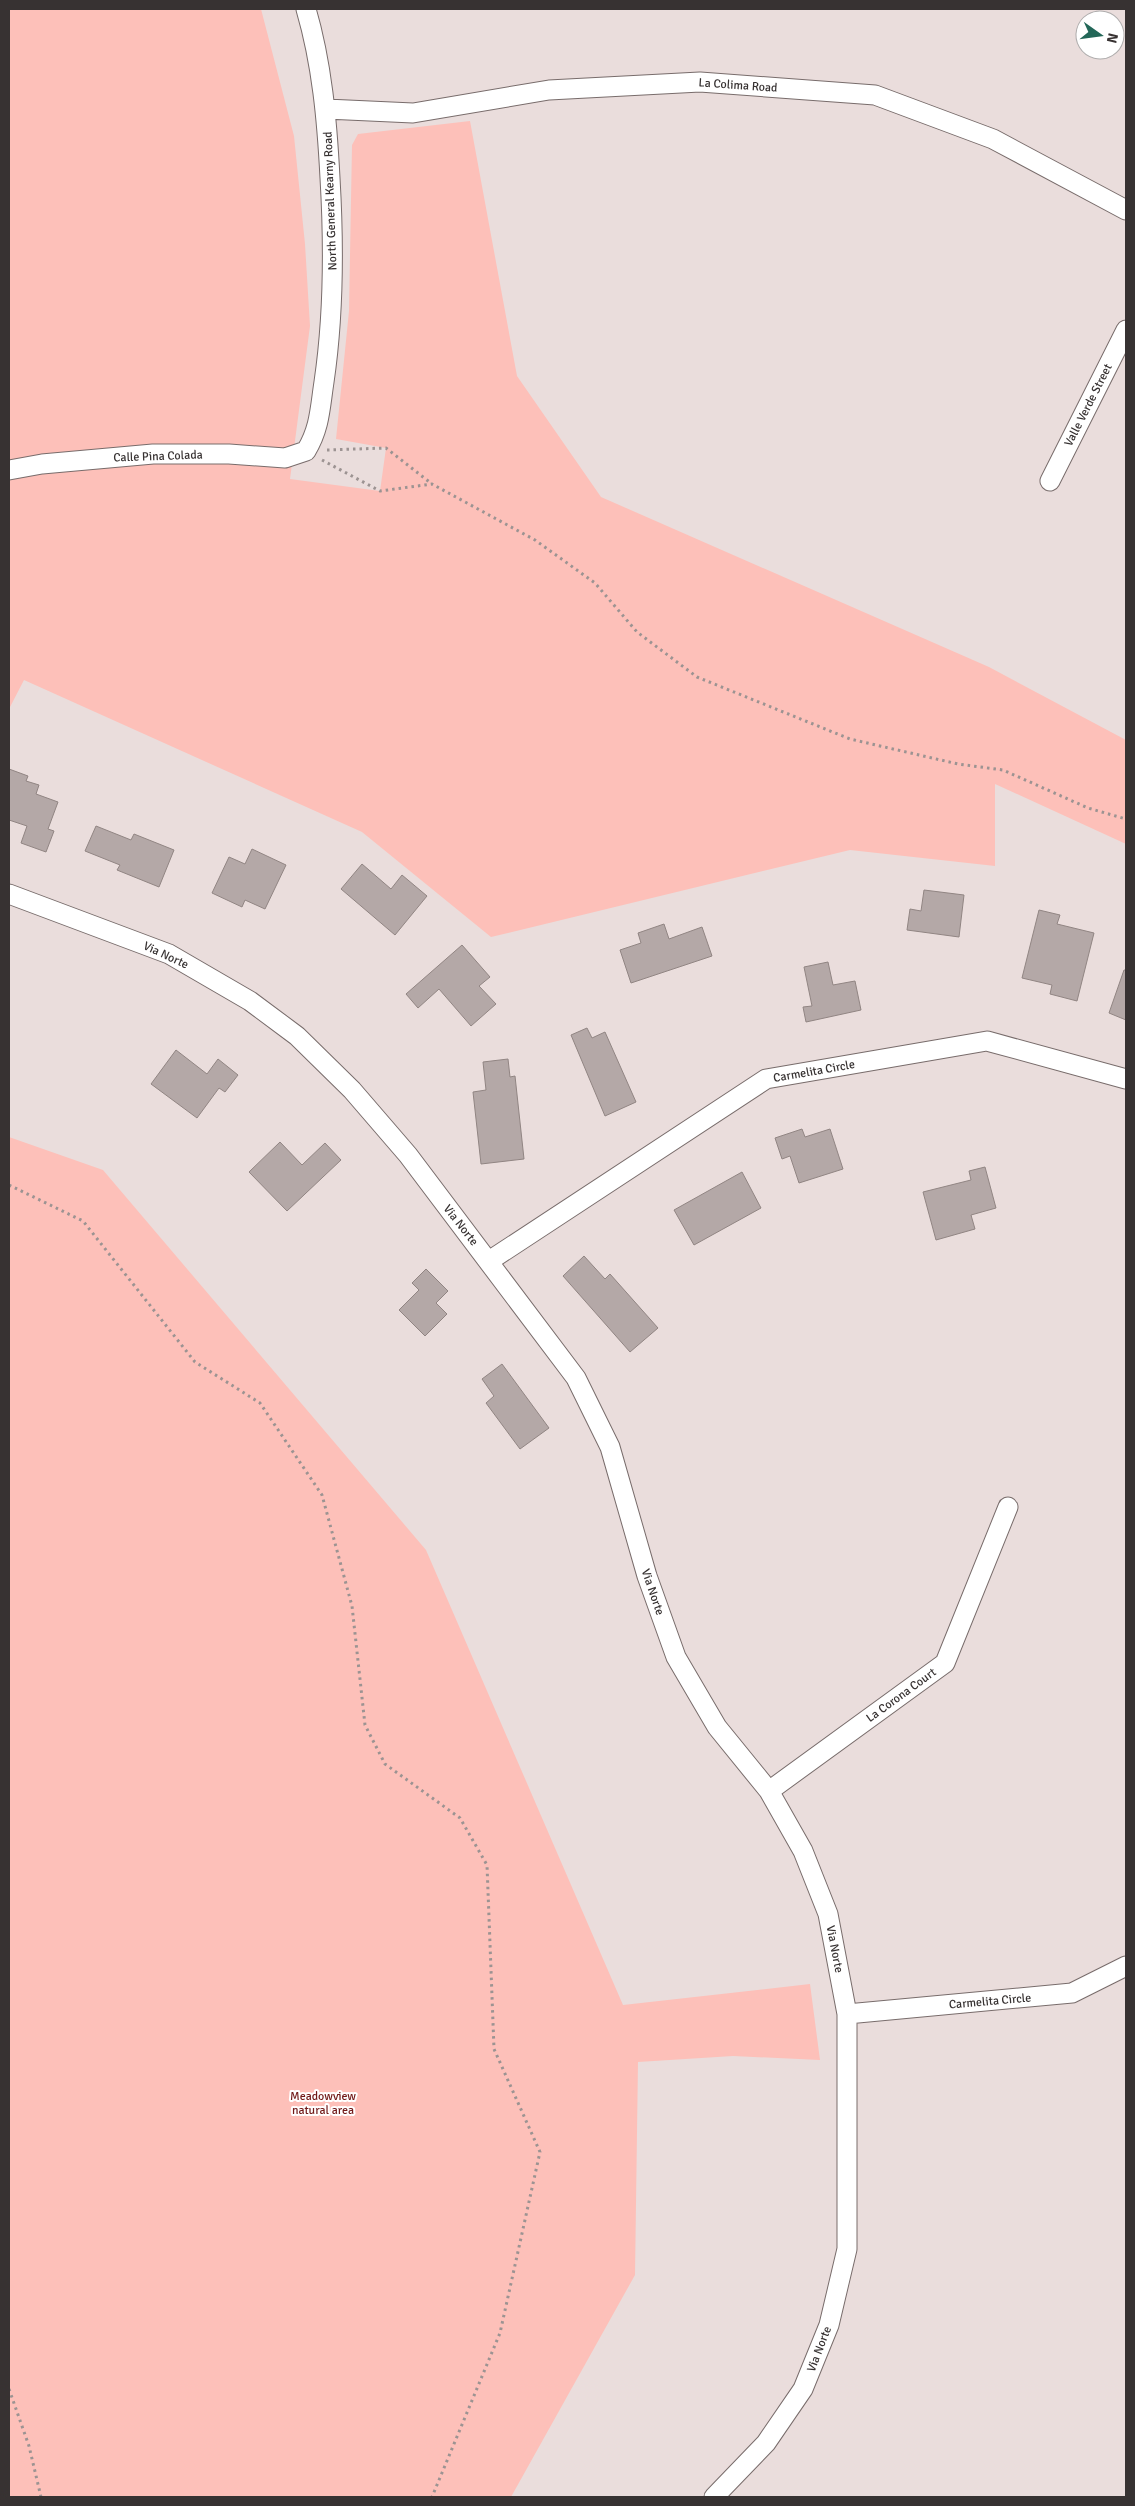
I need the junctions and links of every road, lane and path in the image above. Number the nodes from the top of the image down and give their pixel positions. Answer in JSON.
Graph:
{"nodes":[{"id":1,"x":306,"y":9,"type":"edge"},
{"id":2,"x":326,"y":109,"type":"junction"},
{"id":3,"x":1126,"y":210,"type":"edge"},
{"id":4,"x":1126,"y":330,"type":"edge"},
{"id":5,"x":306,"y":451,"type":"junction"},
{"id":6,"x":9,"y":470,"type":"edge"},
{"id":7,"x":1050,"y":481,"type":"dead end"},
{"id":8,"x":432,"y":484,"type":"junction"},
{"id":9,"x":1126,"y":819,"type":"edge"},
{"id":10,"x":9,"y":894,"type":"edge"},
{"id":11,"x":1126,"y":1079,"type":"edge"},
{"id":12,"x":9,"y":1185,"type":"edge"},
{"id":13,"x":489,"y":1261,"type":"junction"},
{"id":14,"x":1008,"y":1507,"type":"dead end"},
{"id":15,"x":769,"y":1791,"type":"junction"},
{"id":16,"x":1126,"y":1966,"type":"edge"},
{"id":17,"x":847,"y":2014,"type":"junction"},
{"id":18,"x":9,"y":2389,"type":"edge"},
{"id":19,"x":41,"y":2497,"type":"edge"},
{"id":20,"x":432,"y":2497,"type":"edge"},
{"id":21,"x":714,"y":2497,"type":"edge"}],
"edges":[{"from":1,"to":2,"type":"street","name":"North General Kearny Road"},
{"from":2,"to":3,"type":"street","name":"La Colima Road"},
{"from":2,"to":5,"type":"street","name":"North General Kearny Road"},
{"from":4,"to":7,"type":"street","name":"Valle Verde Street"},
{"from":5,"to":6,"type":"street","name":"Calle Pina Colada"},
{"from":5,"to":8,"type":"path"},
{"from":5,"to":8,"type":"path"},
{"from":8,"to":9,"type":"path"},
{"from":10,"to":13,"type":"street","name":"Via Norte"},
{"from":11,"to":13,"type":"street","name":"Carmelita Circle"},
{"from":12,"to":20,"type":"path"},
{"from":13,"to":15,"type":"street","name":"Via Norte"},
{"from":14,"to":15,"type":"street","name":"La Corona Court"},
{"from":15,"to":17,"type":"street","name":"Via Norte"},
{"from":16,"to":17,"type":"street","name":"Carmelita Circle"},
{"from":17,"to":21,"type":"street","name":"Via Norte"},
{"from":18,"to":19,"type":"path"}]}
